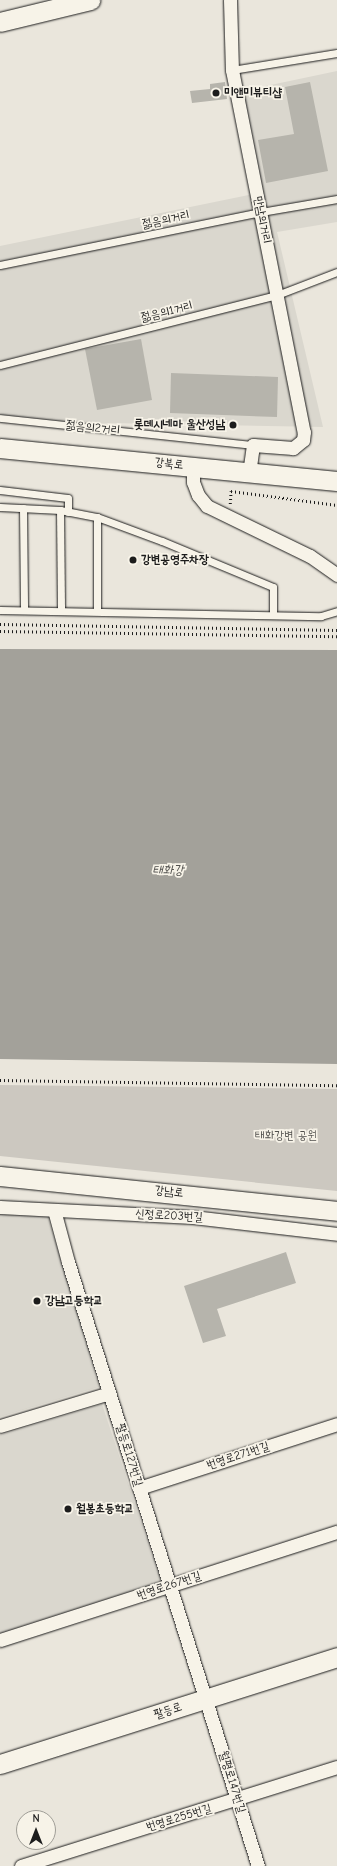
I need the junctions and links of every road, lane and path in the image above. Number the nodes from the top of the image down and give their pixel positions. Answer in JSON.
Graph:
{"nodes":[{"id":1,"x":90,"y":0,"type":"edge"},
{"id":2,"x":230,"y":0,"type":"edge"},
{"id":3,"x":0,"y":22,"type":"edge"},
{"id":4,"x":337,"y":53,"type":"edge"},
{"id":5,"x":232,"y":70,"type":"junction"},
{"id":6,"x":337,"y":199,"type":"edge"},
{"id":7,"x":261,"y":212,"type":"junction"},
{"id":8,"x":0,"y":265,"type":"edge"},
{"id":9,"x":337,"y":272,"type":"edge"},
{"id":10,"x":278,"y":295,"type":"junction"},
{"id":11,"x":0,"y":365,"type":"edge"},
{"id":12,"x":0,"y":418,"type":"edge"},
{"id":13,"x":303,"y":440,"type":"joint"},
{"id":14,"x":252,"y":445,"type":"junction"},
{"id":15,"x":0,"y":448,"type":"edge"},
{"id":16,"x":193,"y":467,"type":"junction"},
{"id":17,"x":250,"y":472,"type":"junction"},
{"id":18,"x":337,"y":481,"type":"edge"},
{"id":19,"x":0,"y":490,"type":"edge"},
{"id":20,"x":231,"y":491,"type":"dead end"},
{"id":21,"x":337,"y":505,"type":"edge"},
{"id":22,"x":0,"y":507,"type":"edge"},
{"id":23,"x":23,"y":508,"type":"junction"},
{"id":24,"x":64,"y":511,"type":"junction"},
{"id":25,"x":97,"y":518,"type":"junction"},
{"id":26,"x":310,"y":556,"type":"junction"},
{"id":27,"x":337,"y":562,"type":"edge"},
{"id":28,"x":337,"y":575,"type":"edge"},
{"id":29,"x":0,"y":610,"type":"edge"},
{"id":30,"x":24,"y":610,"type":"junction"},
{"id":31,"x":61,"y":611,"type":"junction"},
{"id":32,"x":97,"y":611,"type":"junction"},
{"id":33,"x":337,"y":611,"type":"edge"},
{"id":34,"x":274,"y":615,"type":"junction"},
{"id":35,"x":0,"y":624,"type":"edge"},
{"id":36,"x":337,"y":630,"type":"edge"},
{"id":37,"x":0,"y":631,"type":"edge"},
{"id":38,"x":337,"y":636,"type":"edge"},
{"id":39,"x":0,"y":1080,"type":"edge"},
{"id":40,"x":337,"y":1085,"type":"edge"},
{"id":41,"x":0,"y":1176,"type":"edge"},
{"id":42,"x":0,"y":1207,"type":"edge"},
{"id":43,"x":54,"y":1210,"type":"junction"},
{"id":44,"x":337,"y":1211,"type":"edge"},
{"id":45,"x":336,"y":1237,"type":"edge"},
{"id":46,"x":109,"y":1393,"type":"junction"},
{"id":47,"x":337,"y":1424,"type":"edge"},
{"id":48,"x":0,"y":1426,"type":"edge"},
{"id":49,"x":139,"y":1488,"type":"junction"},
{"id":50,"x":337,"y":1532,"type":"edge"},
{"id":51,"x":170,"y":1586,"type":"junction"},
{"id":52,"x":0,"y":1640,"type":"edge"},
{"id":53,"x":337,"y":1657,"type":"edge"},
{"id":54,"x":206,"y":1699,"type":"junction"},
{"id":55,"x":0,"y":1764,"type":"edge"},
{"id":56,"x":337,"y":1767,"type":"edge"},
{"id":57,"x":238,"y":1800,"type":"junction"},
{"id":58,"x":21,"y":1866,"type":"edge"},
{"id":59,"x":258,"y":1866,"type":"edge"}],
"edges":[{"from":1,"to":3,"type":"main road"},
{"from":2,"to":5,"type":"street","name":"만남의거리"},
{"from":4,"to":5,"type":"lane"},
{"from":5,"to":7,"type":"street","name":"만남의거리"},
{"from":6,"to":7,"type":"lane","name":"젊음의거리"},
{"from":7,"to":8,"type":"lane","name":"젊음의거리"},
{"from":7,"to":10,"type":"street","name":"만남의거리"},
{"from":9,"to":10,"type":"lane","name":"젊음의1거리"},
{"from":10,"to":11,"type":"lane","name":"젊음의1거리"},
{"from":10,"to":13,"type":"street","name":"만남의거리"},
{"from":12,"to":14,"type":"lane","name":"젊음의2거리"},
{"from":13,"to":14,"type":"street","name":"젊음의2거리"},
{"from":14,"to":17,"type":"street"},
{"from":15,"to":16,"type":"main road","name":"강북로"},
{"from":16,"to":17,"type":"main road","name":"강북로"},
{"from":16,"to":26,"type":"street"},
{"from":17,"to":18,"type":"main road","name":"강북로"},
{"from":19,"to":24,"type":"lane"},
{"from":20,"to":21,"type":"path"},
{"from":22,"to":23,"type":"lane"},
{"from":23,"to":24,"type":"lane"},
{"from":23,"to":30,"type":"lane"},
{"from":24,"to":25,"type":"lane"},
{"from":24,"to":31,"type":"lane"},
{"from":25,"to":32,"type":"lane"},
{"from":25,"to":34,"type":"lane"},
{"from":26,"to":27,"type":"street"},
{"from":26,"to":28,"type":"street"},
{"from":29,"to":30,"type":"lane"},
{"from":30,"to":31,"type":"lane"},
{"from":31,"to":32,"type":"lane"},
{"from":32,"to":34,"type":"lane"},
{"from":33,"to":34,"type":"lane"},
{"from":35,"to":36,"type":"path"},
{"from":37,"to":38,"type":"path"},
{"from":39,"to":40,"type":"path"},
{"from":41,"to":44,"type":"main road","name":"강남로"},
{"from":42,"to":43,"type":"street","name":"신정로203번길"},
{"from":43,"to":45,"type":"street","name":"신정로203번길"},
{"from":43,"to":46,"type":"street","name":"팔등로127번길"},
{"from":46,"to":48,"type":"street"},
{"from":46,"to":49,"type":"street","name":"팔등로127번길"},
{"from":47,"to":49,"type":"street","name":"번영로271번길"},
{"from":49,"to":51,"type":"street","name":"팔등로127번길"},
{"from":50,"to":51,"type":"street","name":"번영로267번길"},
{"from":51,"to":52,"type":"street","name":"번영로267번길"},
{"from":51,"to":54,"type":"street","name":"팔등로127번길"},
{"from":53,"to":54,"type":"main road","name":"팔등로"},
{"from":54,"to":55,"type":"main road","name":"팔등로"},
{"from":54,"to":57,"type":"street","name":"월평로147번길"},
{"from":56,"to":57,"type":"street","name":"번영로255번길"},
{"from":57,"to":58,"type":"street","name":"번영로255번길"},
{"from":57,"to":59,"type":"street","name":"월평로147번길"}]}
